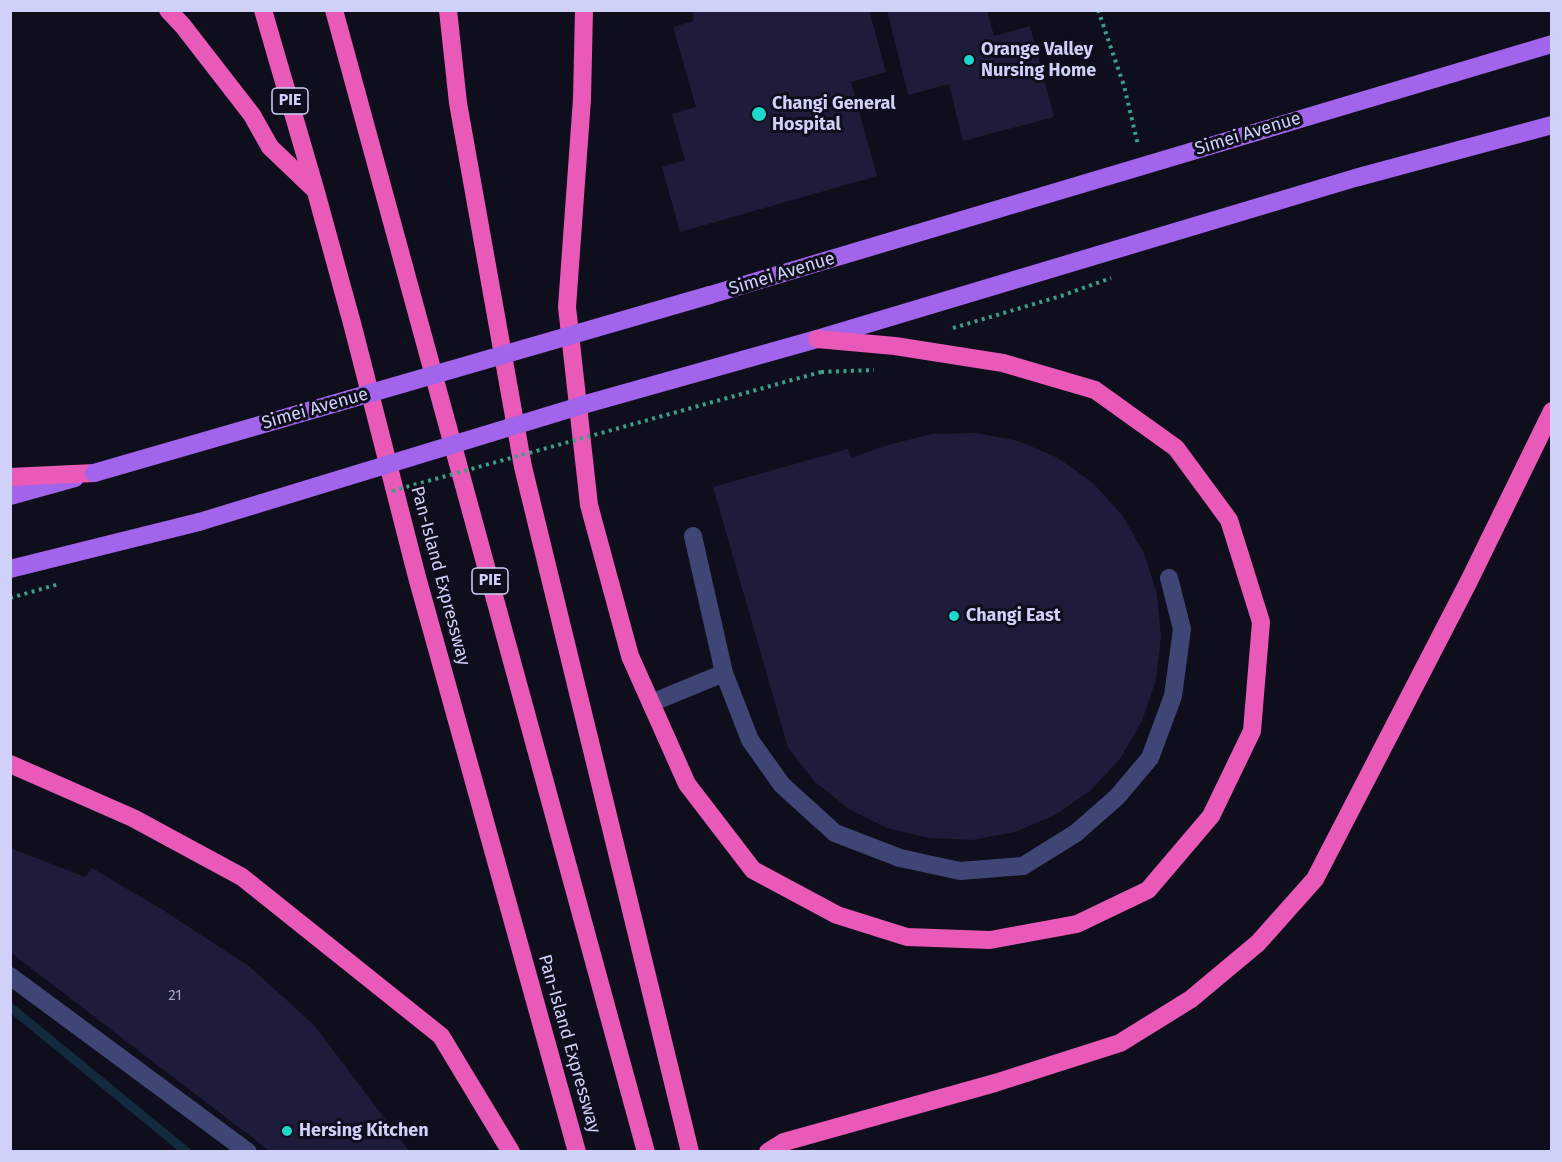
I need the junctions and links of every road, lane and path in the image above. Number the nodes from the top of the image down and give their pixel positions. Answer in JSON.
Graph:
{"nodes":[{"id":1,"x":168,"y":10,"type":"edge"},
{"id":2,"x":263,"y":10,"type":"edge"},
{"id":3,"x":334,"y":10,"type":"edge"},
{"id":4,"x":448,"y":10,"type":"edge"},
{"id":5,"x":584,"y":10,"type":"edge"},
{"id":6,"x":1098,"y":10,"type":"edge"},
{"id":7,"x":1551,"y":44,"type":"edge"},
{"id":8,"x":1551,"y":125,"type":"edge"},
{"id":9,"x":1139,"y":148,"type":"dead end"},
{"id":10,"x":316,"y":192,"type":"junction"},
{"id":11,"x":817,"y":339,"type":"junction"},
{"id":12,"x":877,"y":370,"type":"dead end"},
{"id":13,"x":1551,"y":411,"type":"edge"},
{"id":14,"x":94,"y":472,"type":"junction"},
{"id":15,"x":10,"y":477,"type":"edge"},
{"id":16,"x":382,"y":493,"type":"dead end"},
{"id":17,"x":10,"y":496,"type":"edge"},
{"id":18,"x":693,"y":536,"type":"dead end"},
{"id":19,"x":10,"y":569,"type":"edge"},
{"id":20,"x":1169,"y":578,"type":"dead end"},
{"id":21,"x":724,"y":673,"type":"junction"},
{"id":22,"x":651,"y":703,"type":"junction"},
{"id":23,"x":10,"y":764,"type":"edge"},
{"id":24,"x":10,"y":976,"type":"edge"},
{"id":25,"x":248,"y":1152,"type":"edge"},
{"id":26,"x":511,"y":1152,"type":"edge"},
{"id":27,"x":577,"y":1152,"type":"edge"},
{"id":28,"x":646,"y":1152,"type":"edge"},
{"id":29,"x":690,"y":1152,"type":"edge"},
{"id":30,"x":768,"y":1152,"type":"edge"}],
"edges":[{"from":1,"to":10,"type":"highway"},
{"from":2,"to":10,"type":"highway","name":"Pan-Island Expressway","number":"PIE"},
{"from":3,"to":28,"type":"highway","number":"PIE"},
{"from":4,"to":29,"type":"highway"},
{"from":5,"to":22,"type":"highway"},
{"from":6,"to":9,"type":"path"},
{"from":7,"to":14,"type":"main road","name":"Simei Avenue","bridge":true},
{"from":8,"to":11,"type":"main road"},
{"from":10,"to":27,"type":"highway","name":"Pan-Island Expressway","number":"PIE"},
{"from":11,"to":19,"type":"main road","bridge":true},
{"from":11,"to":22,"type":"highway"},
{"from":12,"to":16,"type":"path","bridge":true},
{"from":13,"to":30,"type":"highway"},
{"from":14,"to":15,"type":"highway"},
{"from":14,"to":17,"type":"main road","name":"Simei Avenue"},
{"from":18,"to":21,"type":"lane"},
{"from":20,"to":21,"type":"lane"},
{"from":21,"to":22,"type":"lane"},
{"from":23,"to":26,"type":"highway"},
{"from":24,"to":25,"type":"lane"}]}
